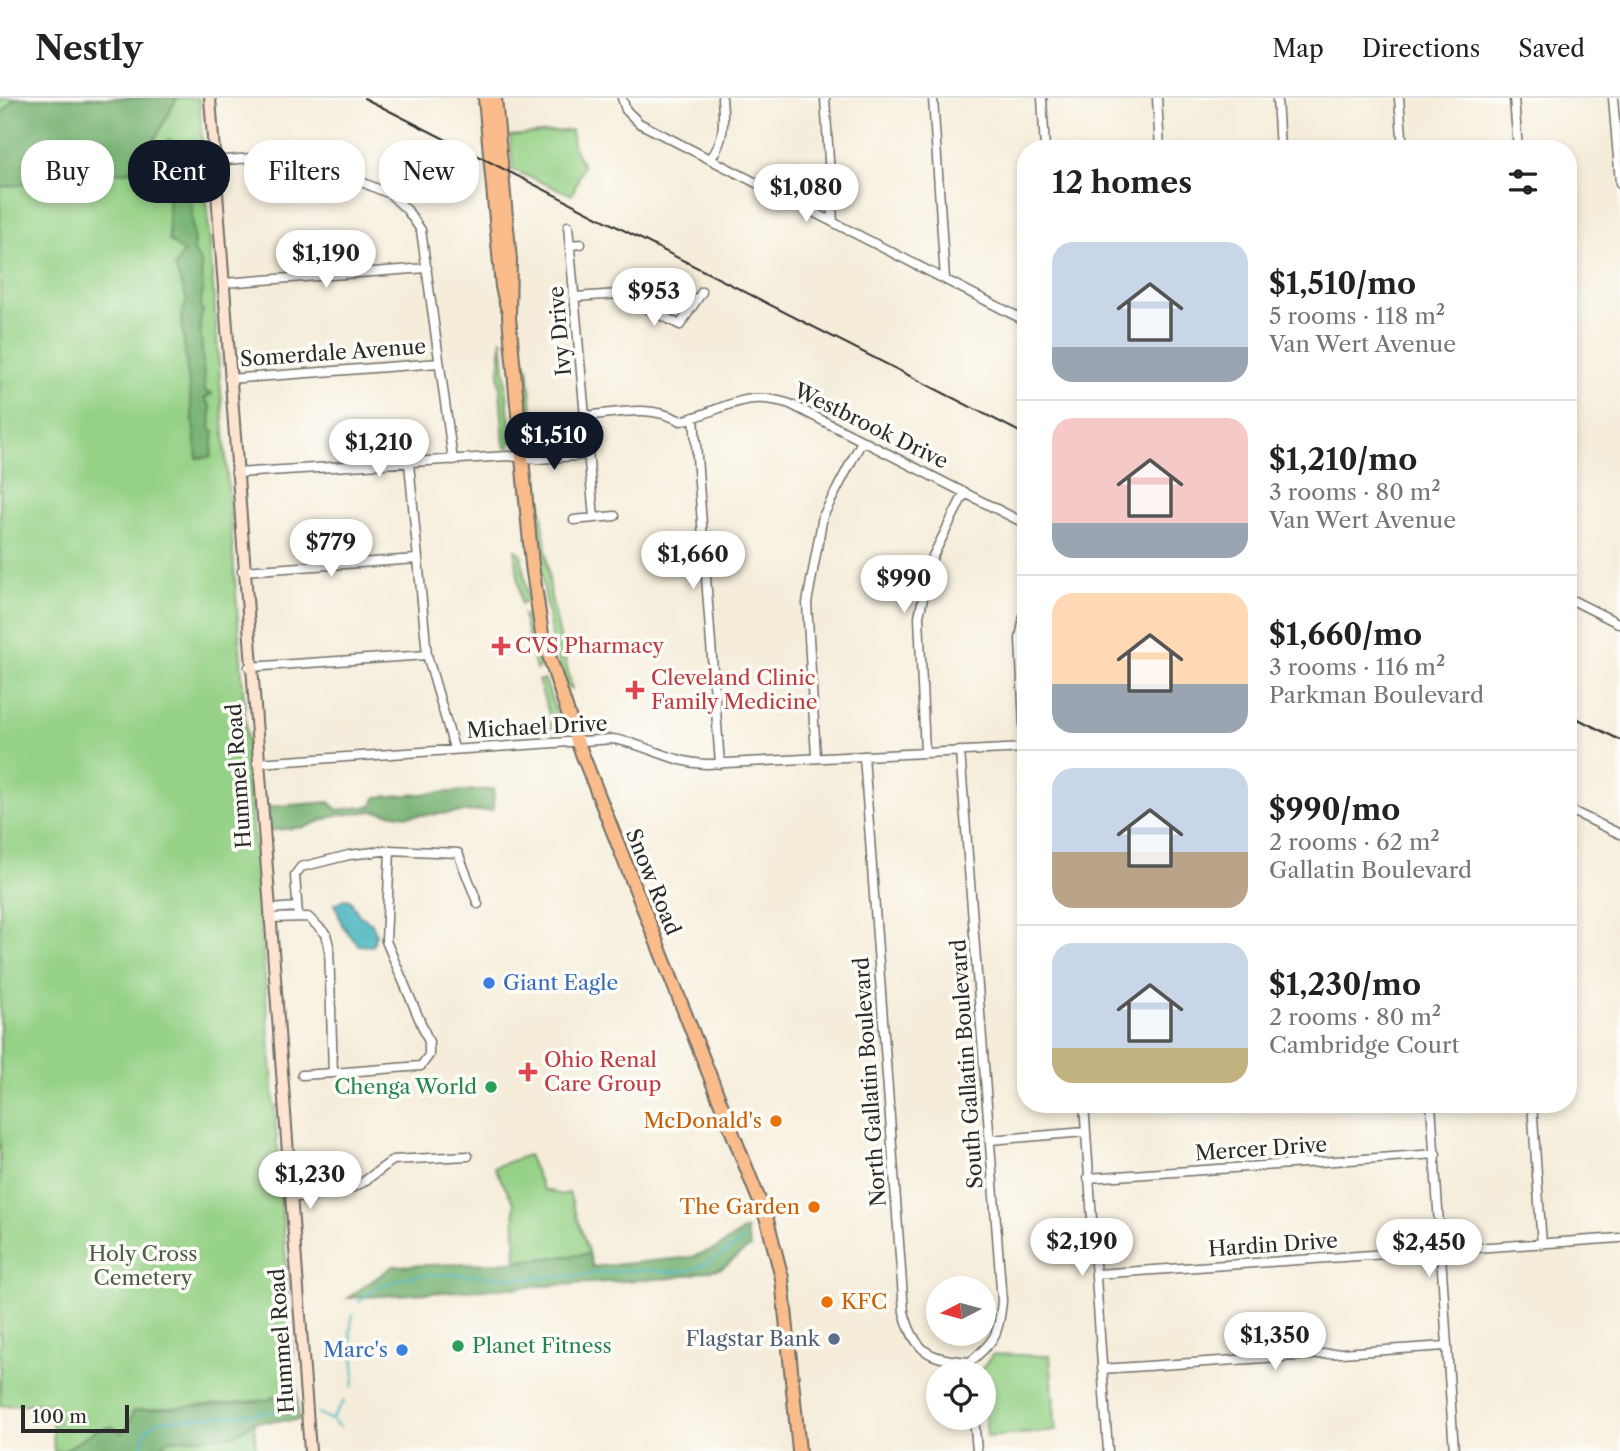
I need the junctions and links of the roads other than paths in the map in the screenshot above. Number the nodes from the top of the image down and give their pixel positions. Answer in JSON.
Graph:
{"nodes":[{"id":1,"x":210,"y":98,"type":"edge"},
{"id":2,"x":485,"y":98,"type":"edge"},
{"id":3,"x":495,"y":98,"type":"edge"},
{"id":4,"x":622,"y":98,"type":"edge"},
{"id":5,"x":722,"y":98,"type":"edge"},
{"id":6,"x":825,"y":98,"type":"edge"},
{"id":7,"x":933,"y":98,"type":"edge"},
{"id":8,"x":1042,"y":98,"type":"edge"},
{"id":9,"x":1157,"y":98,"type":"edge"},
{"id":10,"x":1277,"y":98,"type":"edge"},
{"id":11,"x":1399,"y":98,"type":"edge"},
{"id":12,"x":1514,"y":98,"type":"edge"},
{"id":13,"x":1613,"y":98,"type":"edge"},
{"id":14,"x":213,"y":140,"type":"edge"},
{"id":15,"x":1044,"y":140,"type":"edge"},
{"id":16,"x":1159,"y":140,"type":"edge"},
{"id":17,"x":1279,"y":140,"type":"edge"},
{"id":18,"x":1402,"y":140,"type":"edge"},
{"id":19,"x":1517,"y":140,"type":"edge"},
{"id":20,"x":710,"y":159,"type":"junction"},
{"id":21,"x":230,"y":160,"type":"edge"},
{"id":22,"x":1620,"y":183,"type":"edge"},
{"id":23,"x":217,"y":203,"type":"edge"},
{"id":24,"x":833,"y":222,"type":"junction"},
{"id":25,"x":568,"y":226,"type":"dead end"},
{"id":26,"x":581,"y":244,"type":"dead end"},
{"id":27,"x":569,"y":245,"type":"junction"},
{"id":28,"x":427,"y":268,"type":"junction"},
{"id":29,"x":945,"y":279,"type":"junction"},
{"id":30,"x":223,"y":283,"type":"junction"},
{"id":31,"x":702,"y":292,"type":"dead end"},
{"id":32,"x":575,"y":297,"type":"junction"},
{"id":33,"x":1017,"y":316,"type":"edge"},
{"id":34,"x":509,"y":317,"type":"junction"},
{"id":35,"x":439,"y":363,"type":"junction"},
{"id":36,"x":229,"y":379,"type":"junction"},
{"id":37,"x":584,"y":416,"type":"junction"},
{"id":38,"x":694,"y":417,"type":"junction"},
{"id":39,"x":862,"y":441,"type":"junction"},
{"id":40,"x":587,"y":451,"type":"junction"},
{"id":41,"x":522,"y":457,"type":"junction"},
{"id":42,"x":453,"y":460,"type":"junction"},
{"id":43,"x":409,"y":463,"type":"junction"},
{"id":44,"x":236,"y":473,"type":"junction"},
{"id":45,"x":965,"y":492,"type":"junction"},
{"id":46,"x":615,"y":516,"type":"dead end"},
{"id":47,"x":594,"y":518,"type":"junction"},
{"id":48,"x":1017,"y":519,"type":"edge"},
{"id":49,"x":574,"y":520,"type":"dead end"},
{"id":50,"x":417,"y":559,"type":"junction"},
{"id":51,"x":242,"y":571,"type":"junction"},
{"id":52,"x":1577,"y":602,"type":"edge"},
{"id":53,"x":1620,"y":624,"type":"edge"},
{"id":54,"x":427,"y":654,"type":"junction"},
{"id":55,"x":249,"y":667,"type":"junction"},
{"id":56,"x":577,"y":741,"type":"junction"},
{"id":57,"x":454,"y":748,"type":"junction"},
{"id":58,"x":1017,"y":748,"type":"edge"},
{"id":59,"x":960,"y":751,"type":"junction"},
{"id":60,"x":925,"y":753,"type":"junction"},
{"id":61,"x":864,"y":756,"type":"junction"},
{"id":62,"x":816,"y":757,"type":"junction"},
{"id":63,"x":257,"y":763,"type":"junction"},
{"id":64,"x":720,"y":764,"type":"junction"},
{"id":65,"x":1577,"y":813,"type":"edge"},
{"id":66,"x":1620,"y":834,"type":"edge"},
{"id":67,"x":390,"y":850,"type":"junction"},
{"id":68,"x":478,"y":904,"type":"dead end"},
{"id":69,"x":297,"y":911,"type":"junction"},
{"id":70,"x":269,"y":914,"type":"junction"},
{"id":71,"x":333,"y":1073,"type":"junction"},
{"id":72,"x":302,"y":1075,"type":"dead end"},
{"id":73,"x":1084,"y":1113,"type":"edge"},
{"id":74,"x":1432,"y":1113,"type":"edge"},
{"id":75,"x":1533,"y":1113,"type":"edge"},
{"id":76,"x":1085,"y":1132,"type":"junction"},
{"id":77,"x":990,"y":1140,"type":"junction"},
{"id":78,"x":1436,"y":1154,"type":"junction"},
{"id":79,"x":468,"y":1156,"type":"dead end"},
{"id":80,"x":1088,"y":1178,"type":"junction"},
{"id":81,"x":290,"y":1193,"type":"junction"},
{"id":82,"x":1620,"y":1238,"type":"edge"},
{"id":83,"x":1542,"y":1245,"type":"junction"},
{"id":84,"x":1442,"y":1251,"type":"junction"},
{"id":85,"x":1096,"y":1274,"type":"junction"},
{"id":86,"x":1446,"y":1346,"type":"junction"},
{"id":87,"x":958,"y":1360,"type":"edge"},
{"id":88,"x":972,"y":1360,"type":"edge"},
{"id":89,"x":1102,"y":1369,"type":"junction"},
{"id":90,"x":975,"y":1430,"type":"edge"},
{"id":91,"x":310,"y":1451,"type":"edge"},
{"id":92,"x":799,"y":1451,"type":"edge"},
{"id":93,"x":977,"y":1451,"type":"edge"},
{"id":94,"x":1108,"y":1451,"type":"edge"},
{"id":95,"x":1454,"y":1451,"type":"edge"}],
"edges":[{"from":1,"to":14,"type":"street","name":"Hummel Road"},
{"from":2,"to":34,"type":"main road","name":"Snow Road"},
{"from":3,"to":34,"type":"main road","name":"Snow Road"},
{"from":4,"to":20,"type":"street"},
{"from":5,"to":20,"type":"street"},
{"from":6,"to":24,"type":"street"},
{"from":7,"to":29,"type":"street"},
{"from":8,"to":15,"type":"street"},
{"from":9,"to":16,"type":"street"},
{"from":10,"to":17,"type":"street"},
{"from":11,"to":18,"type":"street"},
{"from":12,"to":19,"type":"street"},
{"from":13,"to":22,"type":"street"},
{"from":20,"to":24,"type":"street"},
{"from":21,"to":28,"type":"street"},
{"from":23,"to":30,"type":"street","name":"Hummel Road"},
{"from":24,"to":29,"type":"street"},
{"from":25,"to":27,"type":"street","name":"Ivy Drive"},
{"from":26,"to":27,"type":"street"},
{"from":27,"to":32,"type":"street","name":"Ivy Drive"},
{"from":28,"to":30,"type":"street"},
{"from":28,"to":35,"type":"street"},
{"from":29,"to":33,"type":"street"},
{"from":30,"to":36,"type":"street","name":"Hummel Road"},
{"from":31,"to":32,"type":"street"},
{"from":32,"to":37,"type":"street","name":"Ivy Drive"},
{"from":34,"to":41,"type":"main road","name":"Snow Road"},
{"from":35,"to":36,"type":"street","name":"Somerdale Avenue"},
{"from":35,"to":42,"type":"street"},
{"from":36,"to":44,"type":"street","name":"Hummel Road"},
{"from":37,"to":38,"type":"street"},
{"from":37,"to":40,"type":"street","name":"Ivy Drive"},
{"from":38,"to":39,"type":"street","name":"Westbrook Drive"},
{"from":38,"to":64,"type":"street"},
{"from":39,"to":45,"type":"street","name":"Westbrook Drive"},
{"from":39,"to":62,"type":"street"},
{"from":40,"to":41,"type":"street"},
{"from":40,"to":47,"type":"street","name":"Ivy Drive"},
{"from":41,"to":42,"type":"street"},
{"from":41,"to":56,"type":"main road","name":"Snow Road"},
{"from":42,"to":43,"type":"street"},
{"from":43,"to":44,"type":"street"},
{"from":43,"to":50,"type":"street"},
{"from":44,"to":51,"type":"street","name":"Hummel Road"},
{"from":45,"to":48,"type":"street","name":"Westbrook Drive"},
{"from":45,"to":60,"type":"street"},
{"from":46,"to":47,"type":"street"},
{"from":47,"to":49,"type":"street"},
{"from":50,"to":51,"type":"street"},
{"from":50,"to":54,"type":"street"},
{"from":51,"to":55,"type":"street","name":"Hummel Road"},
{"from":52,"to":53,"type":"street"},
{"from":54,"to":55,"type":"street"},
{"from":54,"to":57,"type":"street"},
{"from":55,"to":63,"type":"street","name":"Hummel Road"},
{"from":56,"to":57,"type":"street","name":"Michael Drive"},
{"from":56,"to":64,"type":"street","name":"Michael Drive"},
{"from":56,"to":92,"type":"main road","name":"Snow Road"},
{"from":57,"to":63,"type":"street","name":"Michael Drive"},
{"from":58,"to":59,"type":"street","name":"Michael Drive"},
{"from":59,"to":60,"type":"street","name":"Michael Drive"},
{"from":59,"to":77,"type":"street","name":"South Gallatin Boulevard"},
{"from":60,"to":61,"type":"street","name":"Michael Drive"},
{"from":61,"to":62,"type":"street","name":"Michael Drive"},
{"from":61,"to":87,"type":"street","name":"North Gallatin Boulevard"},
{"from":62,"to":64,"type":"street","name":"Michael Drive"},
{"from":63,"to":70,"type":"street","name":"Hummel Road"},
{"from":65,"to":66,"type":"street"},
{"from":67,"to":68,"type":"street"},
{"from":67,"to":69,"type":"street"},
{"from":67,"to":71,"type":"street"},
{"from":69,"to":70,"type":"street"},
{"from":69,"to":71,"type":"street"},
{"from":70,"to":81,"type":"street","name":"Hummel Road"},
{"from":71,"to":72,"type":"street"},
{"from":73,"to":76,"type":"street"},
{"from":74,"to":78,"type":"street"},
{"from":75,"to":83,"type":"street"},
{"from":76,"to":77,"type":"street"},
{"from":76,"to":80,"type":"street"},
{"from":77,"to":88,"type":"street","name":"South Gallatin Boulevard"},
{"from":78,"to":80,"type":"street","name":"Mercer Drive"},
{"from":78,"to":84,"type":"street"},
{"from":79,"to":81,"type":"street"},
{"from":80,"to":85,"type":"street"},
{"from":81,"to":91,"type":"street","name":"Hummel Road"},
{"from":82,"to":83,"type":"street","name":"Hardin Drive"},
{"from":83,"to":84,"type":"street","name":"Hardin Drive"},
{"from":84,"to":85,"type":"street","name":"Hardin Drive"},
{"from":84,"to":86,"type":"street"},
{"from":85,"to":89,"type":"street"},
{"from":86,"to":89,"type":"street"},
{"from":86,"to":95,"type":"street"},
{"from":89,"to":94,"type":"street"},
{"from":90,"to":93,"type":"street"}]}
